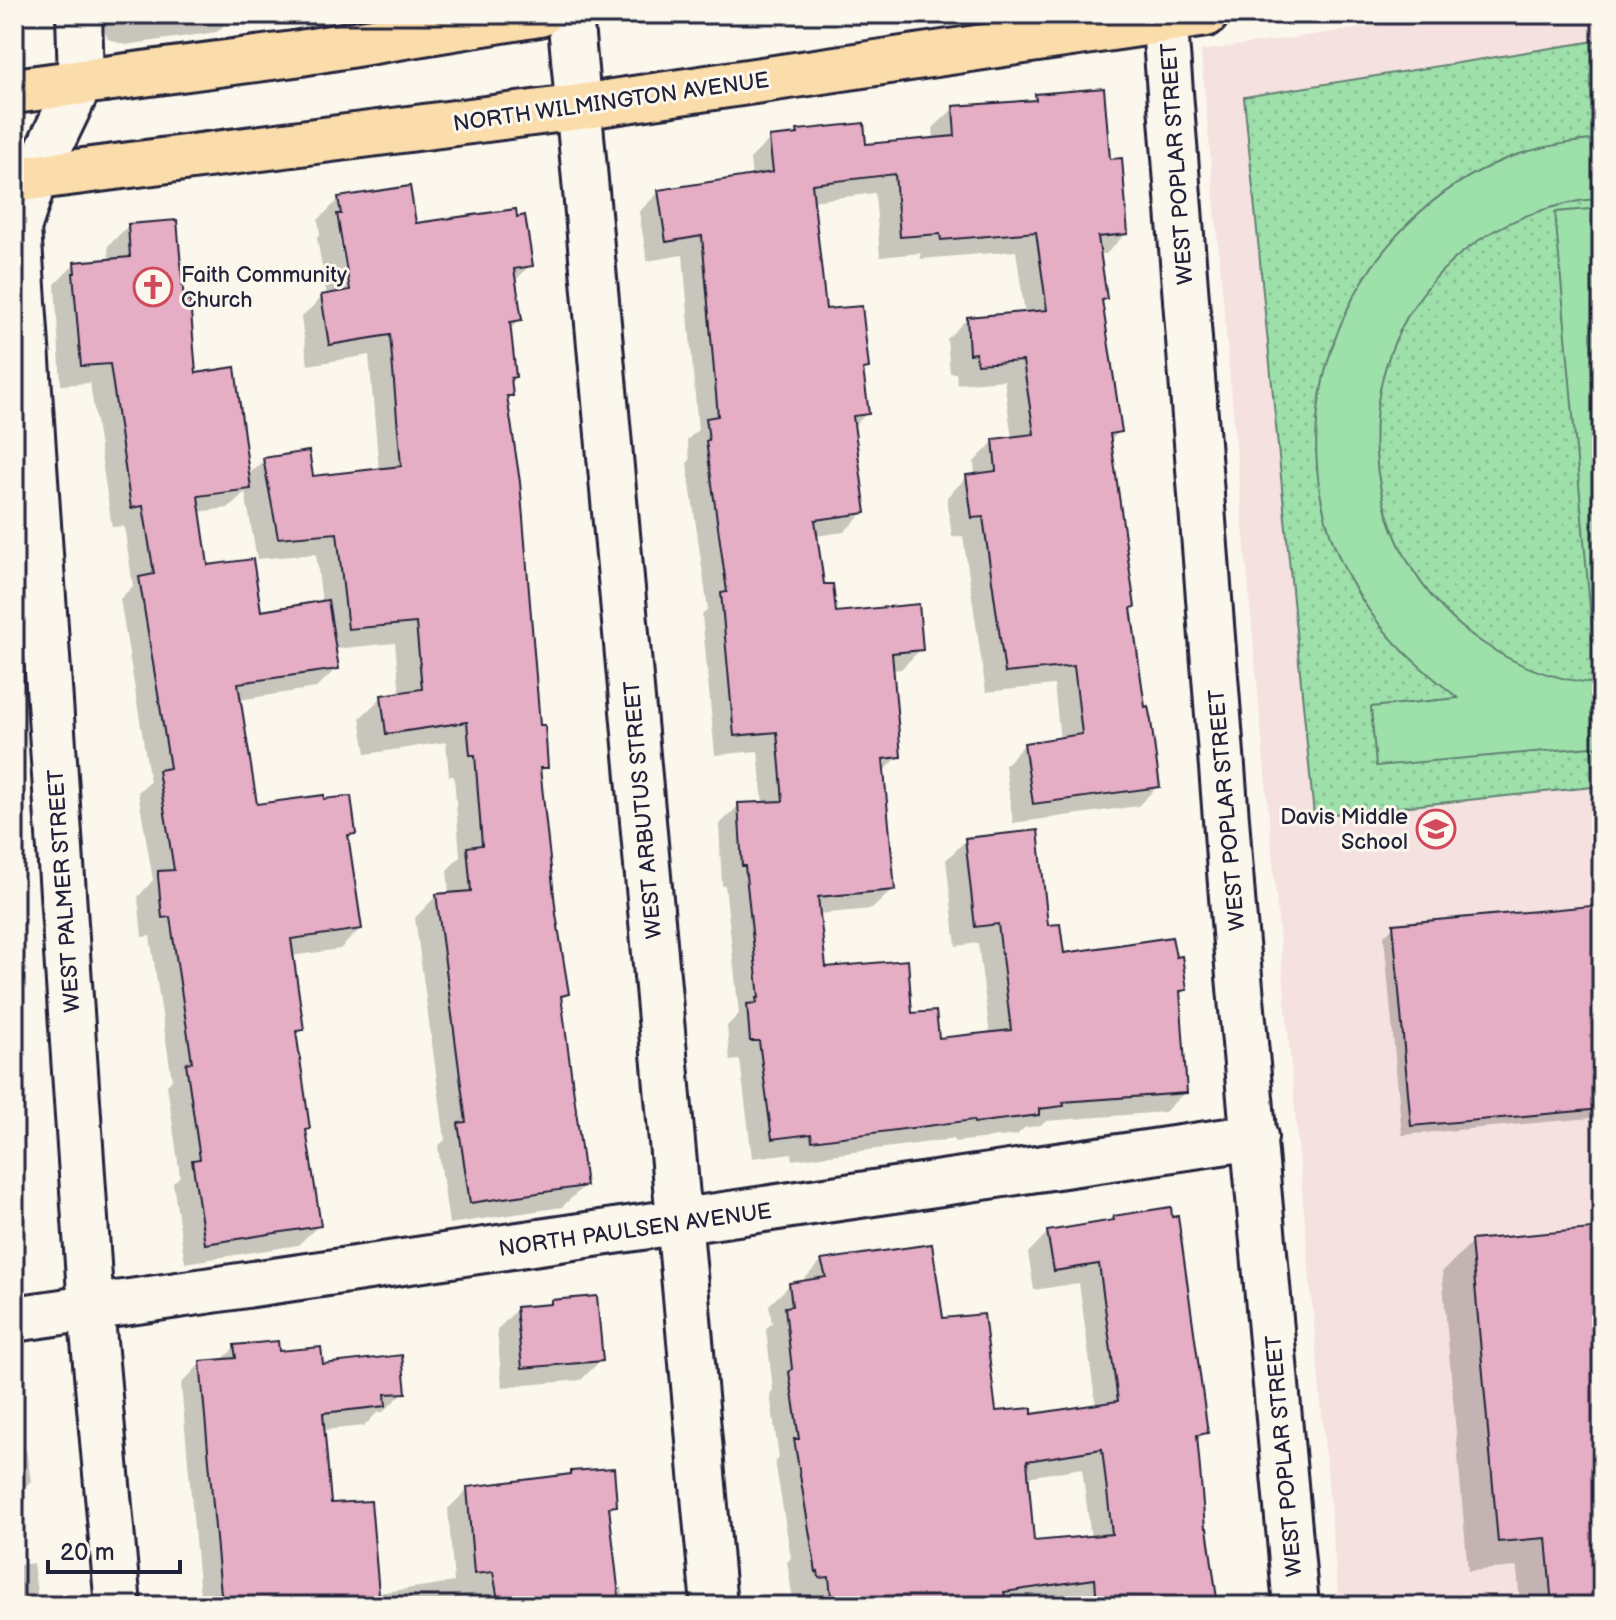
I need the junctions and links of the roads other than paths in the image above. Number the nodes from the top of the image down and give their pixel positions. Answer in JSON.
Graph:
{"nodes":[{"id":1,"x":79,"y":14,"type":"edge"},
{"id":2,"x":539,"y":14,"type":"edge"},
{"id":3,"x":570,"y":14,"type":"edge"},
{"id":4,"x":1178,"y":16,"type":"edge"},
{"id":5,"x":81,"y":81,"type":"junction"},
{"id":6,"x":14,"y":91,"type":"edge"},
{"id":7,"x":579,"y":107,"type":"junction"},
{"id":8,"x":24,"y":179,"type":"edge"},
{"id":9,"x":1255,"y":1137,"type":"junction"},
{"id":10,"x":680,"y":1222,"type":"junction"},
{"id":11,"x":91,"y":1308,"type":"junction"},
{"id":12,"x":14,"y":1319,"type":"edge"},
{"id":13,"x":118,"y":1606,"type":"edge"},
{"id":14,"x":714,"y":1606,"type":"edge"},
{"id":15,"x":1296,"y":1606,"type":"edge"}],
"edges":[{"from":1,"to":5,"type":"street"},
{"from":2,"to":5,"type":"main road"},
{"from":3,"to":7,"type":"street","name":"WEST ARBUTUS STREET"},
{"from":4,"to":7,"type":"main road","name":"NORTH WILMINGTON AVENUE"},
{"from":4,"to":9,"type":"street","name":"WEST POPLAR STREET"},
{"from":5,"to":6,"type":"main road"},
{"from":5,"to":8,"type":"street","name":"WEST PALMER STREET"},
{"from":7,"to":8,"type":"main road","name":"NORTH WILMINGTON AVENUE"},
{"from":7,"to":10,"type":"street","name":"WEST ARBUTUS STREET"},
{"from":8,"to":11,"type":"street","name":"WEST PALMER STREET"},
{"from":9,"to":10,"type":"street","name":"NORTH PAULSEN AVENUE"},
{"from":9,"to":15,"type":"street","name":"WEST POPLAR STREET"},
{"from":10,"to":11,"type":"street","name":"NORTH PAULSEN AVENUE"},
{"from":10,"to":14,"type":"street","name":"WEST ARBUTUS STREET"},
{"from":11,"to":12,"type":"street","name":"NORTH PAULSEN AVENUE"},
{"from":11,"to":13,"type":"street","name":"WEST PALMER STREET"}]}
